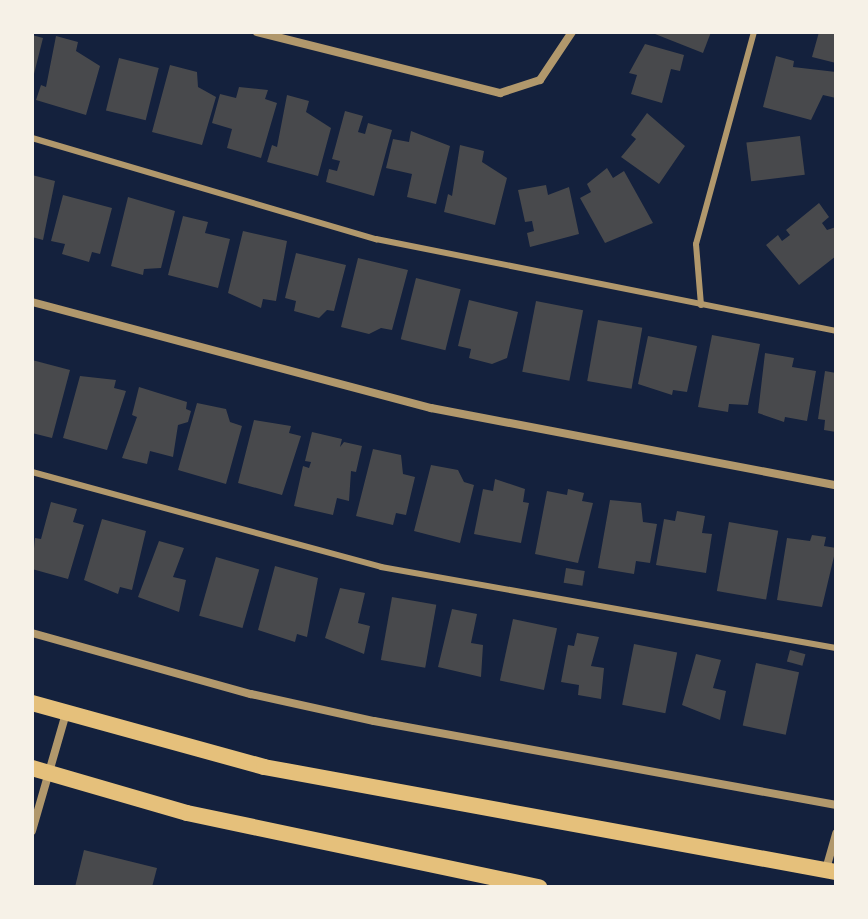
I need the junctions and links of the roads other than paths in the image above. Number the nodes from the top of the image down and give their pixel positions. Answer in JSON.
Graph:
{"nodes":[{"id":1,"x":257,"y":32,"type":"edge"},
{"id":2,"x":572,"y":32,"type":"edge"},
{"id":3,"x":754,"y":32,"type":"edge"},
{"id":4,"x":32,"y":138,"type":"edge"},
{"id":5,"x":32,"y":302,"type":"edge"},
{"id":6,"x":701,"y":305,"type":"junction"},
{"id":7,"x":836,"y":331,"type":"edge"},
{"id":8,"x":32,"y":472,"type":"edge"},
{"id":9,"x":836,"y":485,"type":"edge"},
{"id":10,"x":32,"y":633,"type":"edge"},
{"id":11,"x":836,"y":648,"type":"edge"},
{"id":12,"x":32,"y":703,"type":"edge"},
{"id":13,"x":66,"y":713,"type":"junction"},
{"id":14,"x":32,"y":768,"type":"edge"},
{"id":15,"x":49,"y":773,"type":"junction"},
{"id":16,"x":836,"y":805,"type":"edge"},
{"id":17,"x":32,"y":831,"type":"edge"},
{"id":18,"x":836,"y":833,"type":"edge"},
{"id":19,"x":828,"y":876,"type":"edge"},
{"id":20,"x":539,"y":887,"type":"edge"}],
"edges":[{"from":1,"to":2,"type":"street"},
{"from":3,"to":6,"type":"lane"},
{"from":4,"to":6,"type":"lane"},
{"from":5,"to":9,"type":"street"},
{"from":6,"to":7,"type":"lane"},
{"from":8,"to":11,"type":"lane"},
{"from":10,"to":16,"type":"street"},
{"from":12,"to":13,"type":"main road"},
{"from":13,"to":15,"type":"street"},
{"from":13,"to":19,"type":"main road"},
{"from":14,"to":15,"type":"main road"},
{"from":15,"to":17,"type":"street"},
{"from":15,"to":20,"type":"main road"},
{"from":18,"to":19,"type":"street"}]}
